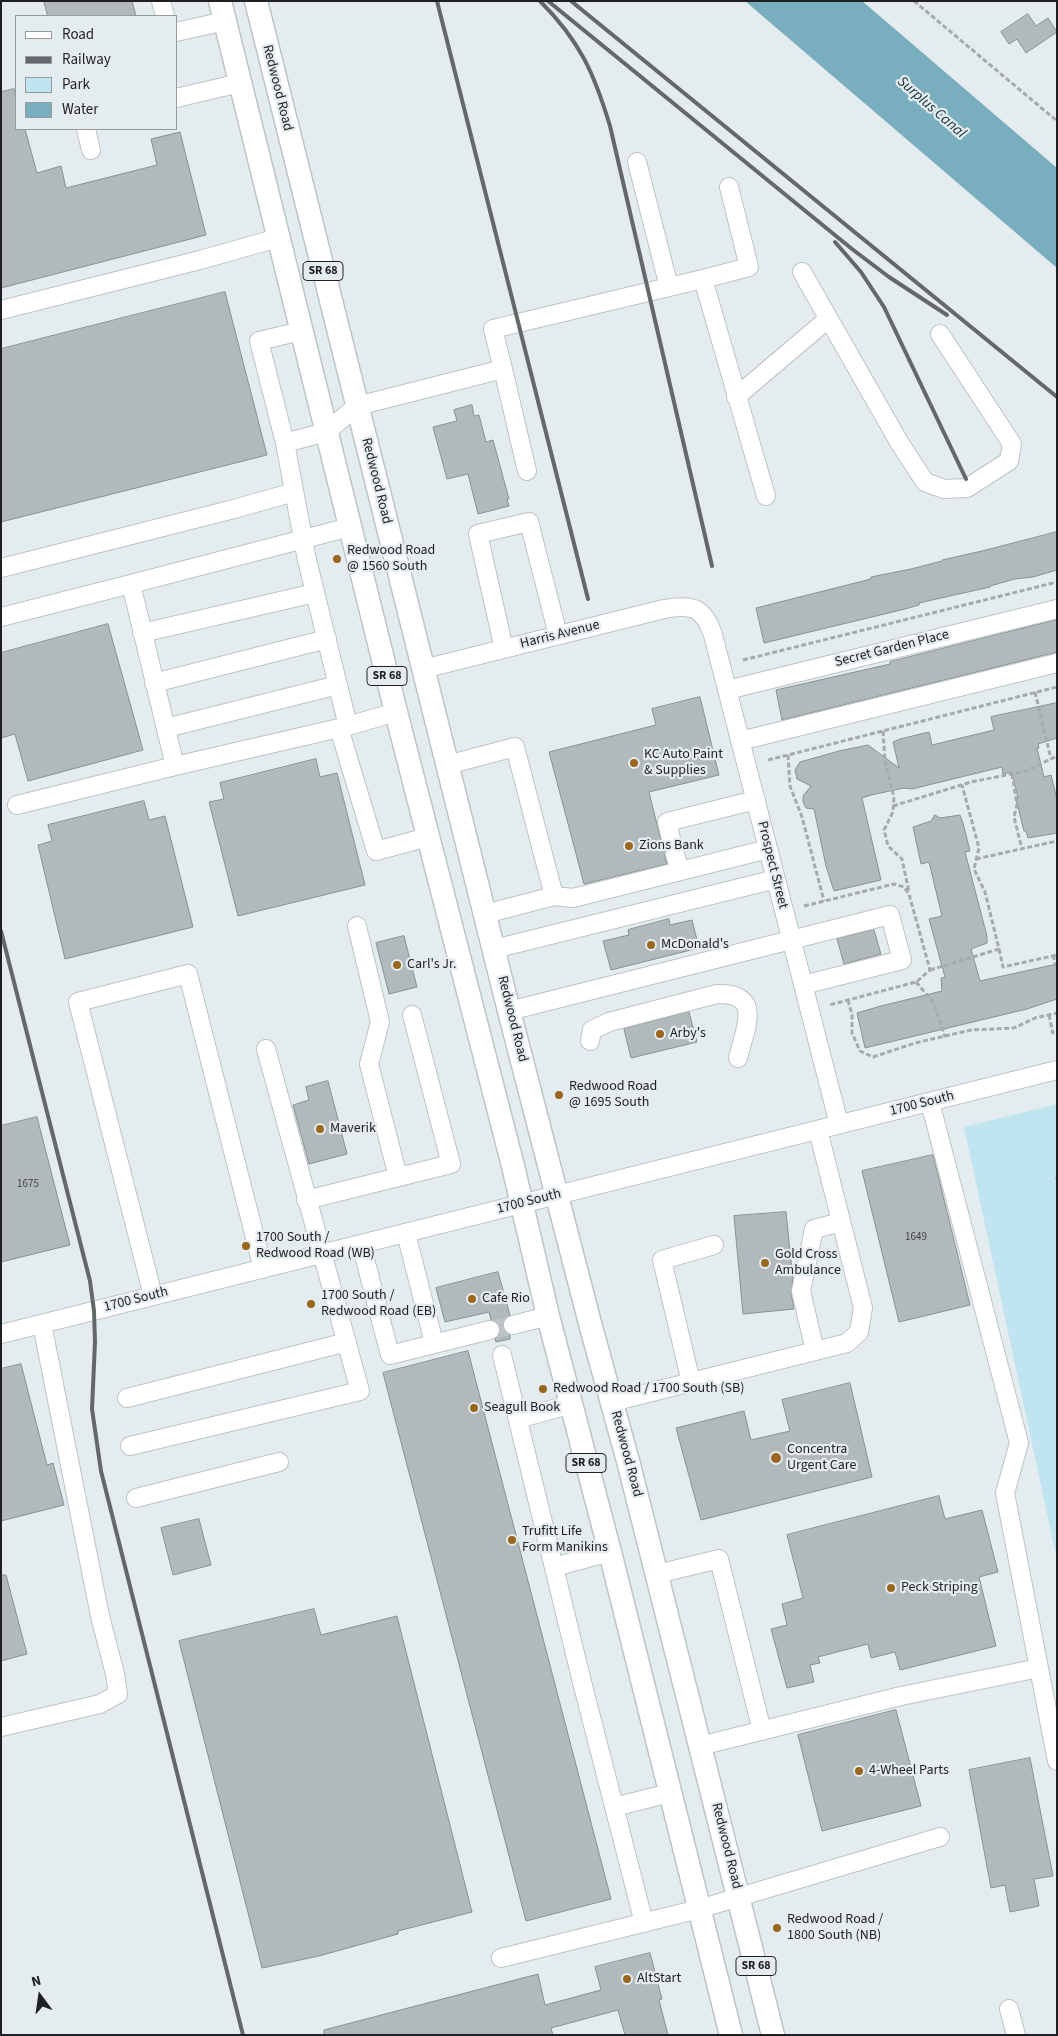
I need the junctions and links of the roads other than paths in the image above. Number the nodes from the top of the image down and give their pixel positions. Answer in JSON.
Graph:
{"nodes":[{"id":1,"x":162,"y":1,"type":"edge"},
{"id":2,"x":256,"y":1,"type":"edge"},
{"id":3,"x":222,"y":11,"type":"edge"},
{"id":4,"x":165,"y":15,"type":"edge"},
{"id":5,"x":178,"y":31,"type":"edge"},
{"id":6,"x":240,"y":83,"type":"junction"},
{"id":7,"x":178,"y":98,"type":"edge"},
{"id":8,"x":86,"y":130,"type":"edge"},
{"id":9,"x":91,"y":150,"type":"dead end"},
{"id":10,"x":637,"y":162,"type":"dead end"},
{"id":11,"x":729,"y":186,"type":"dead end"},
{"id":12,"x":278,"y":238,"type":"junction"},
{"id":13,"x":802,"y":272,"type":"dead end"},
{"id":14,"x":703,"y":279,"type":"junction"},
{"id":15,"x":669,"y":287,"type":"junction"},
{"id":16,"x":1,"y":310,"type":"edge"},
{"id":17,"x":828,"y":319,"type":"junction"},
{"id":18,"x":301,"y":331,"type":"junction"},
{"id":19,"x":940,"y":334,"type":"dead end"},
{"id":20,"x":503,"y":369,"type":"junction"},
{"id":21,"x":736,"y":397,"type":"junction"},
{"id":22,"x":357,"y":406,"type":"junction"},
{"id":23,"x":326,"y":432,"type":"junction"},
{"id":24,"x":284,"y":443,"type":"junction"},
{"id":25,"x":527,"y":471,"type":"dead end"},
{"id":26,"x":294,"y":492,"type":"junction"},
{"id":27,"x":766,"y":496,"type":"dead end"},
{"id":28,"x":350,"y":526,"type":"junction"},
{"id":29,"x":303,"y":540,"type":"junction"},
{"id":30,"x":1,"y":568,"type":"edge"},
{"id":31,"x":131,"y":584,"type":"junction"},
{"id":32,"x":315,"y":593,"type":"junction"},
{"id":33,"x":1057,"y":609,"type":"edge"},
{"id":34,"x":698,"y":610,"type":"joint"},
{"id":35,"x":1,"y":617,"type":"edge"},
{"id":36,"x":142,"y":633,"type":"junction"},
{"id":37,"x":558,"y":636,"type":"junction"},
{"id":38,"x":326,"y":638,"type":"junction"},
{"id":39,"x":504,"y":649,"type":"junction"},
{"id":40,"x":1057,"y":663,"type":"edge"},
{"id":41,"x":423,"y":670,"type":"junction"},
{"id":42,"x":154,"y":683,"type":"junction"},
{"id":43,"x":338,"y":685,"type":"junction"},
{"id":44,"x":727,"y":690,"type":"junction"},
{"id":45,"x":396,"y":712,"type":"junction"},
{"id":46,"x":344,"y":727,"type":"junction"},
{"id":47,"x":166,"y":728,"type":"junction"},
{"id":48,"x":740,"y":741,"type":"junction"},
{"id":49,"x":447,"y":765,"type":"junction"},
{"id":50,"x":175,"y":766,"type":"junction"},
{"id":51,"x":756,"y":800,"type":"junction"},
{"id":52,"x":17,"y":805,"type":"dead end"},
{"id":53,"x":428,"y":837,"type":"junction"},
{"id":54,"x":768,"y":849,"type":"junction"},
{"id":55,"x":680,"y":871,"type":"junction"},
{"id":56,"x":776,"y":879,"type":"junction"},
{"id":57,"x":554,"y":896,"type":"junction"},
{"id":58,"x":485,"y":914,"type":"junction"},
{"id":59,"x":356,"y":926,"type":"dead end"},
{"id":60,"x":792,"y":940,"type":"junction"},
{"id":61,"x":494,"y":949,"type":"junction"},
{"id":62,"x":804,"y":985,"type":"junction"},
{"id":63,"x":509,"y":1011,"type":"junction"},
{"id":64,"x":412,"y":1015,"type":"dead end"},
{"id":65,"x":590,"y":1041,"type":"dead end"},
{"id":66,"x":266,"y":1049,"type":"dead end"},
{"id":67,"x":738,"y":1058,"type":"dead end"},
{"id":68,"x":1057,"y":1070,"type":"edge"},
{"id":69,"x":930,"y":1102,"type":"junction"},
{"id":70,"x":839,"y":1124,"type":"junction"},
{"id":71,"x":818,"y":1130,"type":"junction"},
{"id":72,"x":398,"y":1177,"type":"junction"},
{"id":73,"x":557,"y":1195,"type":"junction"},
{"id":74,"x":306,"y":1200,"type":"junction"},
{"id":75,"x":521,"y":1204,"type":"junction"},
{"id":76,"x":841,"y":1222,"type":"junction"},
{"id":77,"x":406,"y":1233,"type":"junction"},
{"id":78,"x":361,"y":1244,"type":"junction"},
{"id":79,"x":714,"y":1246,"type":"dead end"},
{"id":80,"x":321,"y":1254,"type":"junction"},
{"id":81,"x":263,"y":1269,"type":"junction"},
{"id":82,"x":153,"y":1296,"type":"junction"},
{"id":83,"x":548,"y":1316,"type":"junction"},
{"id":84,"x":42,"y":1324,"type":"junction"},
{"id":85,"x":514,"y":1324,"type":"tunnel mouth"},
{"id":86,"x":490,"y":1330,"type":"tunnel mouth"},
{"id":87,"x":1,"y":1334,"type":"edge"},
{"id":88,"x":347,"y":1342,"type":"junction"},
{"id":89,"x":434,"y":1343,"type":"junction"},
{"id":90,"x":815,"y":1351,"type":"junction"},
{"id":91,"x":502,"y":1354,"type":"dead end"},
{"id":92,"x":691,"y":1382,"type":"junction"},
{"id":93,"x":127,"y":1398,"type":"dead end"},
{"id":94,"x":612,"y":1402,"type":"junction"},
{"id":95,"x":571,"y":1404,"type":"junction"},
{"id":96,"x":518,"y":1419,"type":"junction"},
{"id":97,"x":130,"y":1446,"type":"dead end"},
{"id":98,"x":279,"y":1462,"type":"dead end"},
{"id":99,"x":136,"y":1498,"type":"dead end"},
{"id":100,"x":610,"y":1552,"type":"junction"},
{"id":101,"x":554,"y":1567,"type":"junction"},
{"id":102,"x":657,"y":1574,"type":"junction"},
{"id":103,"x":1039,"y":1668,"type":"junction"},
{"id":104,"x":1,"y":1727,"type":"edge"},
{"id":105,"x":762,"y":1731,"type":"junction"},
{"id":106,"x":700,"y":1746,"type":"junction"},
{"id":107,"x":1057,"y":1761,"type":"edge"},
{"id":108,"x":670,"y":1793,"type":"junction"},
{"id":109,"x":614,"y":1807,"type":"junction"},
{"id":110,"x":940,"y":1837,"type":"dead end"},
{"id":111,"x":738,"y":1896,"type":"junction"},
{"id":112,"x":699,"y":1909,"type":"junction"},
{"id":113,"x":644,"y":1923,"type":"junction"},
{"id":114,"x":501,"y":1958,"type":"dead end"},
{"id":115,"x":1009,"y":2009,"type":"dead end"},
{"id":116,"x":731,"y":2035,"type":"edge"},
{"id":117,"x":773,"y":2035,"type":"edge"},
{"id":118,"x":1016,"y":2035,"type":"edge"}],
"edges":[{"from":1,"to":4,"type":"street"},
{"from":2,"to":22,"type":"main road","name":"Redwood Road","number":"SR 68"},
{"from":3,"to":5,"type":"street"},
{"from":3,"to":6,"type":"main road","number":"SR 68"},
{"from":6,"to":7,"type":"street"},
{"from":6,"to":12,"type":"main road","number":"SR 68"},
{"from":8,"to":9,"type":"street"},
{"from":10,"to":15,"type":"street"},
{"from":11,"to":14,"type":"street"},
{"from":12,"to":16,"type":"street"},
{"from":12,"to":18,"type":"main road","number":"SR 68"},
{"from":13,"to":17,"type":"street"},
{"from":14,"to":15,"type":"street"},
{"from":14,"to":21,"type":"street"},
{"from":15,"to":20,"type":"street"},
{"from":17,"to":19,"type":"street"},
{"from":17,"to":21,"type":"street"},
{"from":18,"to":23,"type":"main road","number":"SR 68"},
{"from":18,"to":24,"type":"street"},
{"from":20,"to":22,"type":"street"},
{"from":20,"to":25,"type":"street"},
{"from":21,"to":27,"type":"street"},
{"from":22,"to":23,"type":"street"},
{"from":22,"to":41,"type":"main road","name":"Redwood Road","number":"SR 68"},
{"from":23,"to":24,"type":"street"},
{"from":23,"to":28,"type":"main road","number":"SR 68"},
{"from":24,"to":26,"type":"street"},
{"from":26,"to":29,"type":"street"},
{"from":26,"to":30,"type":"street"},
{"from":28,"to":29,"type":"street"},
{"from":28,"to":45,"type":"main road","number":"SR 68"},
{"from":29,"to":31,"type":"street"},
{"from":29,"to":32,"type":"street"},
{"from":31,"to":35,"type":"street"},
{"from":31,"to":36,"type":"street"},
{"from":32,"to":36,"type":"street"},
{"from":32,"to":38,"type":"street"},
{"from":33,"to":44,"type":"street","name":"Secret Garden Place"},
{"from":34,"to":37,"type":"street","name":"Harris Avenue"},
{"from":34,"to":44,"type":"street","name":"Prospect Street"},
{"from":36,"to":42,"type":"street"},
{"from":37,"to":39,"type":"street","name":"Harris Avenue"},
{"from":37,"to":39,"type":"street"},
{"from":38,"to":42,"type":"street"},
{"from":38,"to":43,"type":"street"},
{"from":39,"to":41,"type":"street","name":"Harris Avenue"},
{"from":40,"to":48,"type":"street"},
{"from":41,"to":49,"type":"main road","name":"Redwood Road","number":"SR 68"},
{"from":42,"to":47,"type":"street"},
{"from":43,"to":46,"type":"street"},
{"from":43,"to":47,"type":"street"},
{"from":44,"to":48,"type":"street","name":"Prospect Street"},
{"from":45,"to":46,"type":"street"},
{"from":45,"to":53,"type":"main road","number":"SR 68"},
{"from":46,"to":50,"type":"street"},
{"from":46,"to":53,"type":"street"},
{"from":47,"to":50,"type":"street"},
{"from":48,"to":51,"type":"street","name":"Prospect Street"},
{"from":49,"to":57,"type":"street"},
{"from":49,"to":58,"type":"main road","name":"Redwood Road","number":"SR 68"},
{"from":50,"to":52,"type":"street"},
{"from":51,"to":54,"type":"street","name":"Prospect Street"},
{"from":51,"to":55,"type":"street"},
{"from":53,"to":75,"type":"main road","number":"SR 68"},
{"from":54,"to":55,"type":"street"},
{"from":54,"to":56,"type":"street","name":"Prospect Street"},
{"from":55,"to":57,"type":"street"},
{"from":56,"to":60,"type":"street","name":"Prospect Street"},
{"from":56,"to":61,"type":"street"},
{"from":57,"to":58,"type":"street"},
{"from":58,"to":61,"type":"main road","name":"Redwood Road","number":"SR 68"},
{"from":59,"to":72,"type":"street"},
{"from":60,"to":62,"type":"street","name":"Prospect Street"},
{"from":60,"to":62,"type":"street"},
{"from":60,"to":63,"type":"street"},
{"from":61,"to":63,"type":"main road","name":"Redwood Road","number":"SR 68"},
{"from":62,"to":70,"type":"street","name":"Prospect Street"},
{"from":63,"to":73,"type":"main road","name":"Redwood Road","number":"SR 68"},
{"from":64,"to":72,"type":"street"},
{"from":65,"to":67,"type":"street"},
{"from":66,"to":74,"type":"street"},
{"from":68,"to":69,"type":"street","name":"1700 South"},
{"from":69,"to":70,"type":"street","name":"1700 South"},
{"from":69,"to":103,"type":"street"},
{"from":70,"to":71,"type":"street","name":"1700 South"},
{"from":71,"to":73,"type":"street","name":"1700 South"},
{"from":71,"to":76,"type":"street"},
{"from":72,"to":74,"type":"street"},
{"from":73,"to":75,"type":"street","name":"1700 South"},
{"from":73,"to":94,"type":"main road","name":"Redwood Road","number":"SR 68"},
{"from":74,"to":80,"type":"street"},
{"from":75,"to":77,"type":"street","name":"1700 South"},
{"from":75,"to":83,"type":"main road","number":"SR 68"},
{"from":76,"to":90,"type":"street"},
{"from":76,"to":90,"type":"street"},
{"from":77,"to":78,"type":"street","name":"1700 South"},
{"from":77,"to":89,"type":"street"},
{"from":78,"to":80,"type":"street","name":"1700 South"},
{"from":78,"to":89,"type":"street"},
{"from":79,"to":92,"type":"street"},
{"from":80,"to":81,"type":"street","name":"1700 South"},
{"from":80,"to":88,"type":"street"},
{"from":81,"to":82,"type":"street","name":"1700 South"},
{"from":81,"to":82,"type":"street"},
{"from":82,"to":84,"type":"street","name":"1700 South"},
{"from":83,"to":85,"type":"street"},
{"from":83,"to":95,"type":"main road","number":"SR 68"},
{"from":84,"to":87,"type":"street","name":"1700 South"},
{"from":84,"to":104,"type":"street"},
{"from":86,"to":89,"type":"street"},
{"from":88,"to":93,"type":"street"},
{"from":88,"to":97,"type":"street"},
{"from":90,"to":92,"type":"street"},
{"from":91,"to":96,"type":"street"},
{"from":92,"to":94,"type":"street"},
{"from":94,"to":102,"type":"main road","name":"Redwood Road","number":"SR 68"},
{"from":95,"to":96,"type":"street"},
{"from":95,"to":100,"type":"main road","number":"SR 68"},
{"from":96,"to":101,"type":"street"},
{"from":98,"to":99,"type":"street"},
{"from":100,"to":101,"type":"street"},
{"from":100,"to":108,"type":"main road","number":"SR 68"},
{"from":101,"to":109,"type":"street"},
{"from":102,"to":105,"type":"street"},
{"from":102,"to":106,"type":"main road","name":"Redwood Road","number":"SR 68"},
{"from":103,"to":105,"type":"street"},
{"from":103,"to":107,"type":"street"},
{"from":105,"to":106,"type":"street"},
{"from":106,"to":111,"type":"main road","name":"Redwood Road","number":"SR 68"},
{"from":108,"to":109,"type":"street"},
{"from":108,"to":112,"type":"main road","number":"SR 68"},
{"from":109,"to":113,"type":"street"},
{"from":110,"to":111,"type":"street"},
{"from":111,"to":112,"type":"street"},
{"from":111,"to":117,"type":"main road","name":"Redwood Road","number":"SR 68"},
{"from":112,"to":113,"type":"street"},
{"from":112,"to":116,"type":"main road","number":"SR 68"},
{"from":113,"to":114,"type":"street"},
{"from":115,"to":118,"type":"street"}]}
